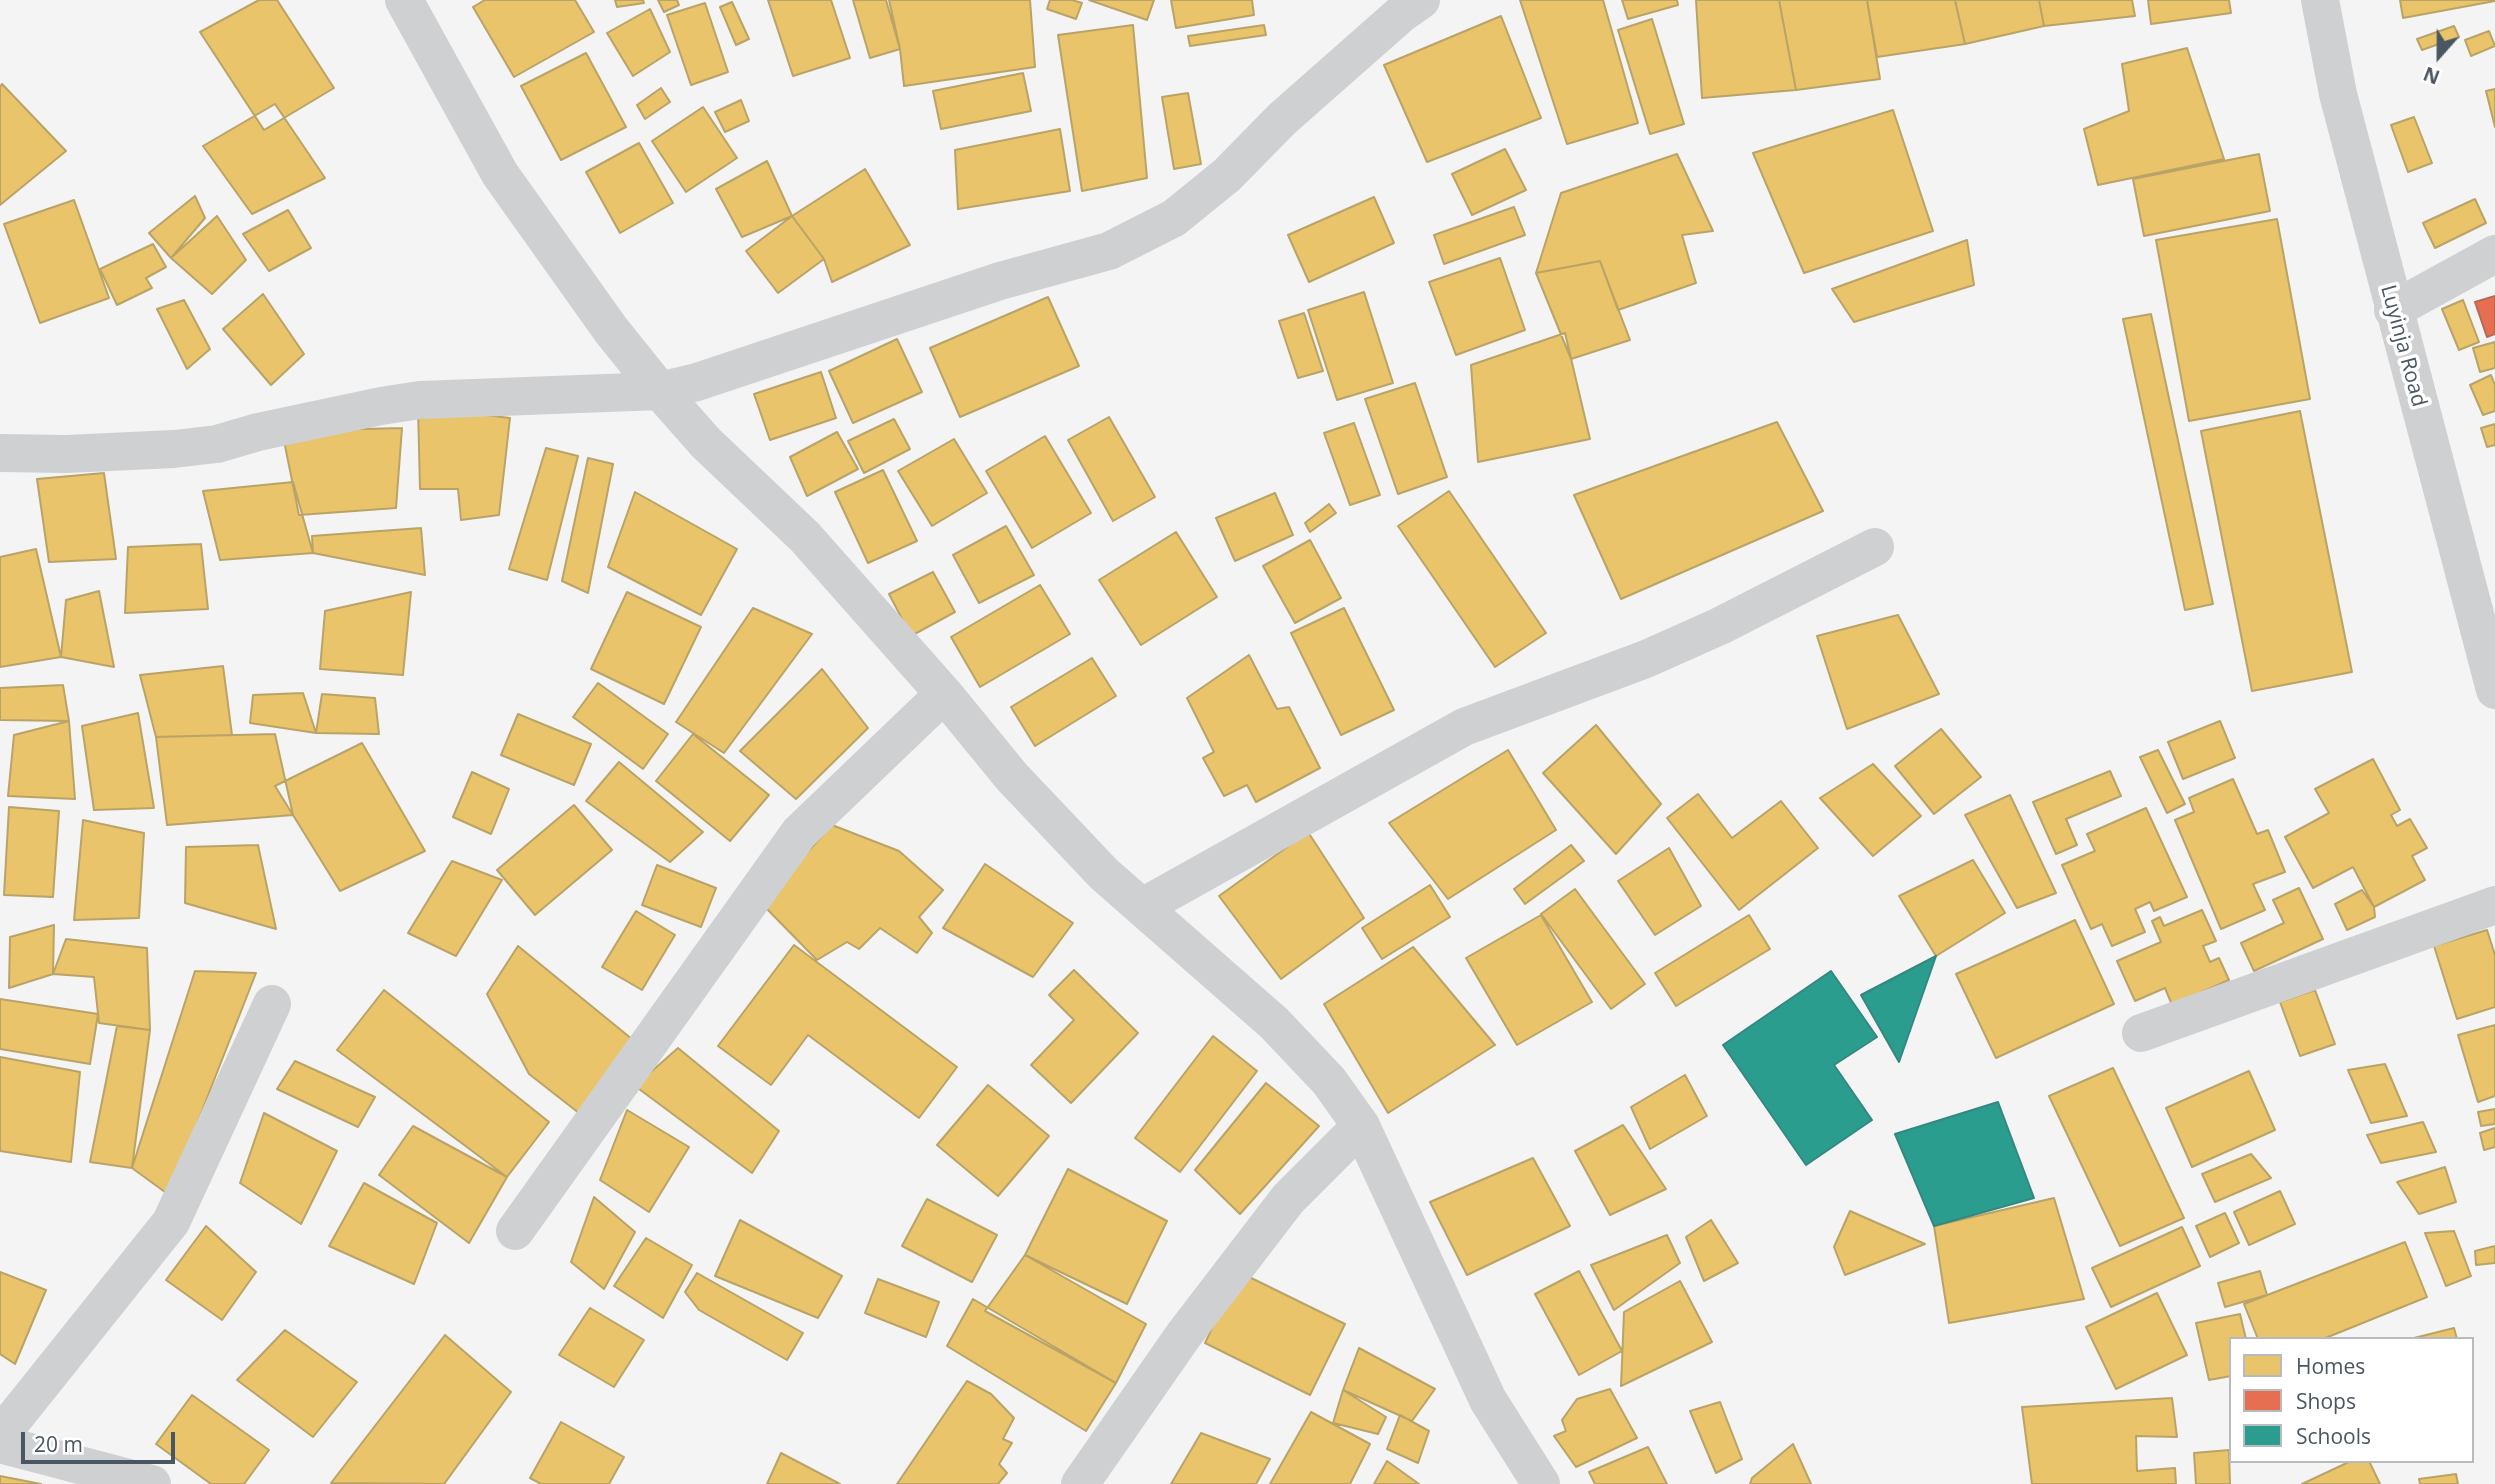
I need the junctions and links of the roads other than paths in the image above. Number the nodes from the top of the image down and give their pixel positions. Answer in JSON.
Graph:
{"nodes":[{"id":1,"x":404,"y":0,"type":"edge"},
{"id":2,"x":1421,"y":0,"type":"edge"},
{"id":3,"x":2320,"y":0,"type":"edge"},
{"id":4,"x":2495,"y":254,"type":"edge"},
{"id":5,"x":2393,"y":310,"type":"junction"},
{"id":6,"x":660,"y":391,"type":"junction"},
{"id":7,"x":0,"y":453,"type":"edge"},
{"id":8,"x":1875,"y":547,"type":"dead end"},
{"id":9,"x":2492,"y":667,"type":"edge"},
{"id":10,"x":944,"y":694,"type":"junction"},
{"id":11,"x":2495,"y":905,"type":"edge"},
{"id":12,"x":1143,"y":906,"type":"junction"},
{"id":13,"x":272,"y":1004,"type":"dead end"},
{"id":14,"x":2141,"y":1033,"type":"dead end"},
{"id":15,"x":1361,"y":1126,"type":"junction"},
{"id":16,"x":515,"y":1231,"type":"dead end"},
{"id":17,"x":0,"y":1436,"type":"edge"},
{"id":18,"x":0,"y":1444,"type":"edge"},
{"id":19,"x":152,"y":1484,"type":"edge"},
{"id":20,"x":1080,"y":1484,"type":"edge"},
{"id":21,"x":1541,"y":1484,"type":"edge"}],
"edges":[{"from":1,"to":6,"type":"street"},
{"from":2,"to":6,"type":"street"},
{"from":3,"to":5,"type":"street","name":"Luyinja Road"},
{"from":4,"to":5,"type":"street"},
{"from":5,"to":9,"type":"street","name":"Luyinja Road"},
{"from":6,"to":7,"type":"street"},
{"from":6,"to":10,"type":"street"},
{"from":8,"to":12,"type":"street"},
{"from":10,"to":12,"type":"street"},
{"from":10,"to":16,"type":"street"},
{"from":11,"to":14,"type":"street"},
{"from":12,"to":15,"type":"street"},
{"from":13,"to":17,"type":"street"},
{"from":15,"to":20,"type":"street"},
{"from":15,"to":21,"type":"street"},
{"from":18,"to":19,"type":"street"}]}
